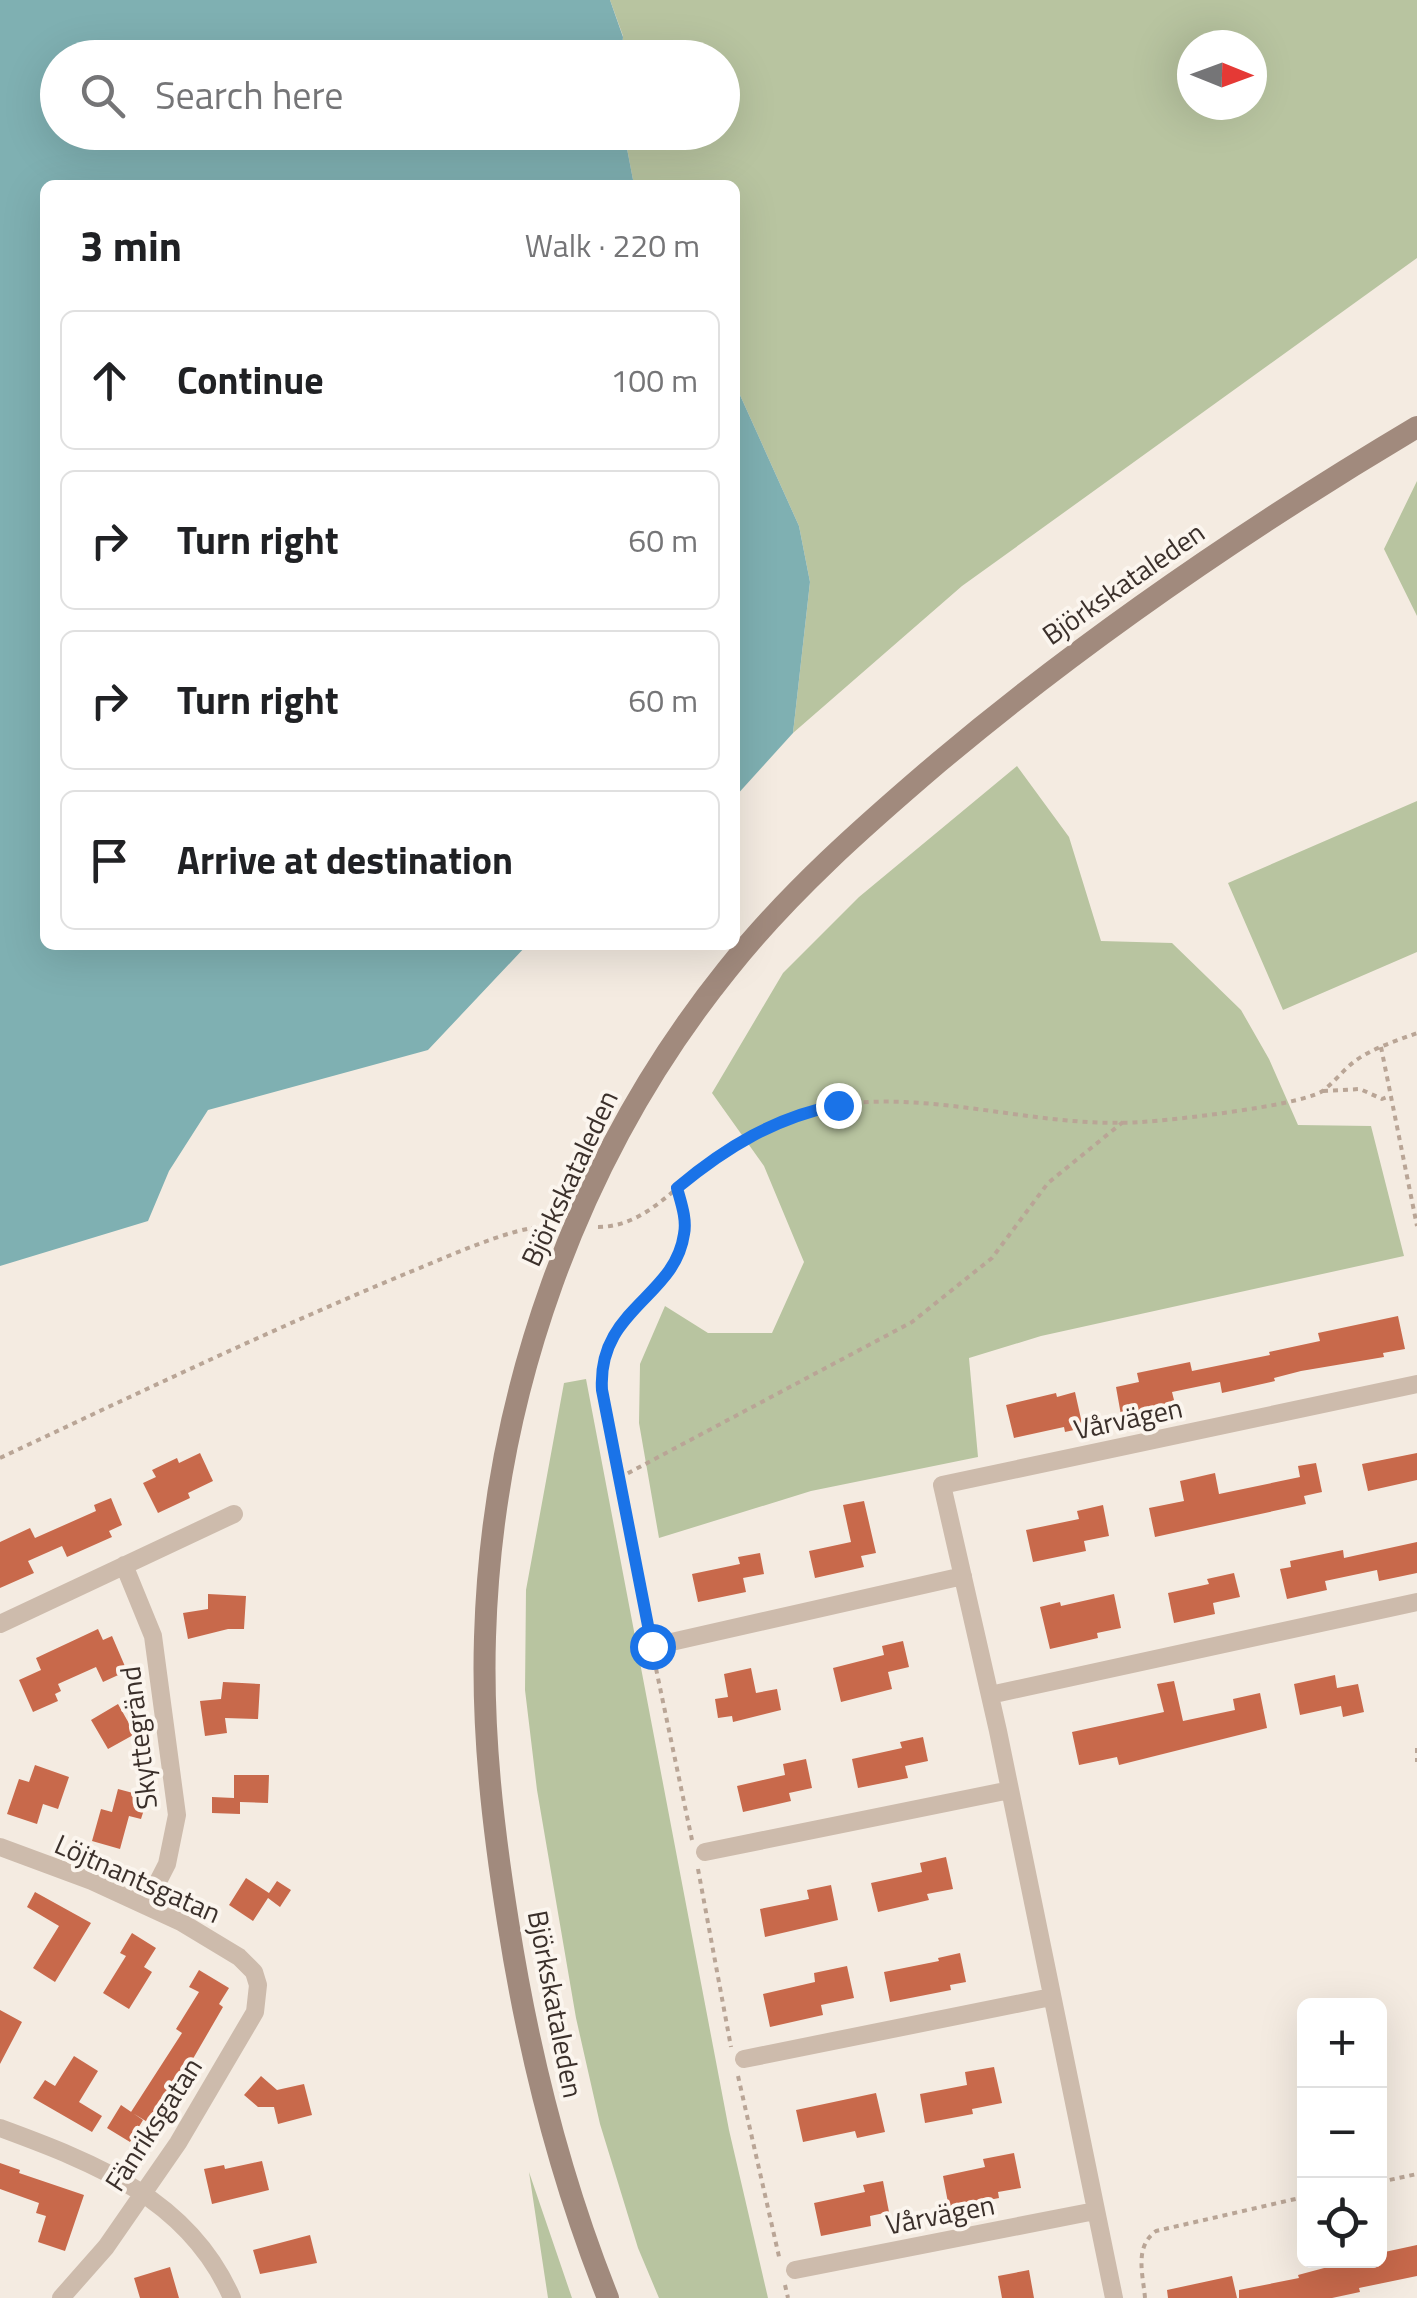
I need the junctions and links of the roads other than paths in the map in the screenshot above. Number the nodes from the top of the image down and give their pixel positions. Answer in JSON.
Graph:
{"nodes":[{"id":1,"x":1417,"y":427,"type":"edge"},
{"id":2,"x":1417,"y":1384,"type":"edge"},
{"id":3,"x":234,"y":1514,"type":"dead end"},
{"id":4,"x":124,"y":1565,"type":"junction"},
{"id":5,"x":963,"y":1576,"type":"junction"},
{"id":6,"x":1417,"y":1602,"type":"edge"},
{"id":7,"x":0,"y":1624,"type":"edge"},
{"id":8,"x":666,"y":1643,"type":"dead end"},
{"id":9,"x":990,"y":1695,"type":"junction"},
{"id":10,"x":1010,"y":1790,"type":"junction"},
{"id":11,"x":0,"y":1848,"type":"edge"},
{"id":12,"x":705,"y":1852,"type":"dead end"},
{"id":13,"x":146,"y":1905,"type":"junction"},
{"id":14,"x":250,"y":1966,"type":"joint"},
{"id":15,"x":1051,"y":1997,"type":"junction"},
{"id":16,"x":744,"y":2058,"type":"dead end"},
{"id":17,"x":0,"y":2128,"type":"edge"},
{"id":18,"x":143,"y":2193,"type":"junction"},
{"id":19,"x":1095,"y":2211,"type":"junction"},
{"id":20,"x":795,"y":2270,"type":"dead end"},
{"id":21,"x":60,"y":2298,"type":"edge"},
{"id":22,"x":232,"y":2298,"type":"edge"},
{"id":23,"x":608,"y":2298,"type":"edge"},
{"id":24,"x":1114,"y":2298,"type":"edge"}],
"edges":[{"from":1,"to":23,"type":"main road","name":"Björkskataleden"},
{"from":2,"to":5,"type":"street","name":"Vårvägen"},
{"from":3,"to":4,"type":"street"},
{"from":4,"to":7,"type":"street"},
{"from":4,"to":13,"type":"street","name":"Skyttegränd"},
{"from":5,"to":8,"type":"street"},
{"from":5,"to":9,"type":"street","name":"Vårvägen"},
{"from":6,"to":9,"type":"street"},
{"from":9,"to":10,"type":"street","name":"Vårvägen"},
{"from":10,"to":12,"type":"street"},
{"from":10,"to":15,"type":"street","name":"Vårvägen"},
{"from":11,"to":13,"type":"street","name":"Löjtnantsgatan"},
{"from":13,"to":14,"type":"street","name":"Löjtnantsgatan"},
{"from":14,"to":18,"type":"street","name":"Fänriksgatan"},
{"from":15,"to":16,"type":"street"},
{"from":15,"to":19,"type":"street","name":"Vårvägen"},
{"from":17,"to":18,"type":"street"},
{"from":18,"to":21,"type":"street","name":"Fänriksgatan"},
{"from":18,"to":22,"type":"street"},
{"from":19,"to":20,"type":"street","name":"Vårvägen"},
{"from":19,"to":24,"type":"street","name":"Vårvägen"}]}
